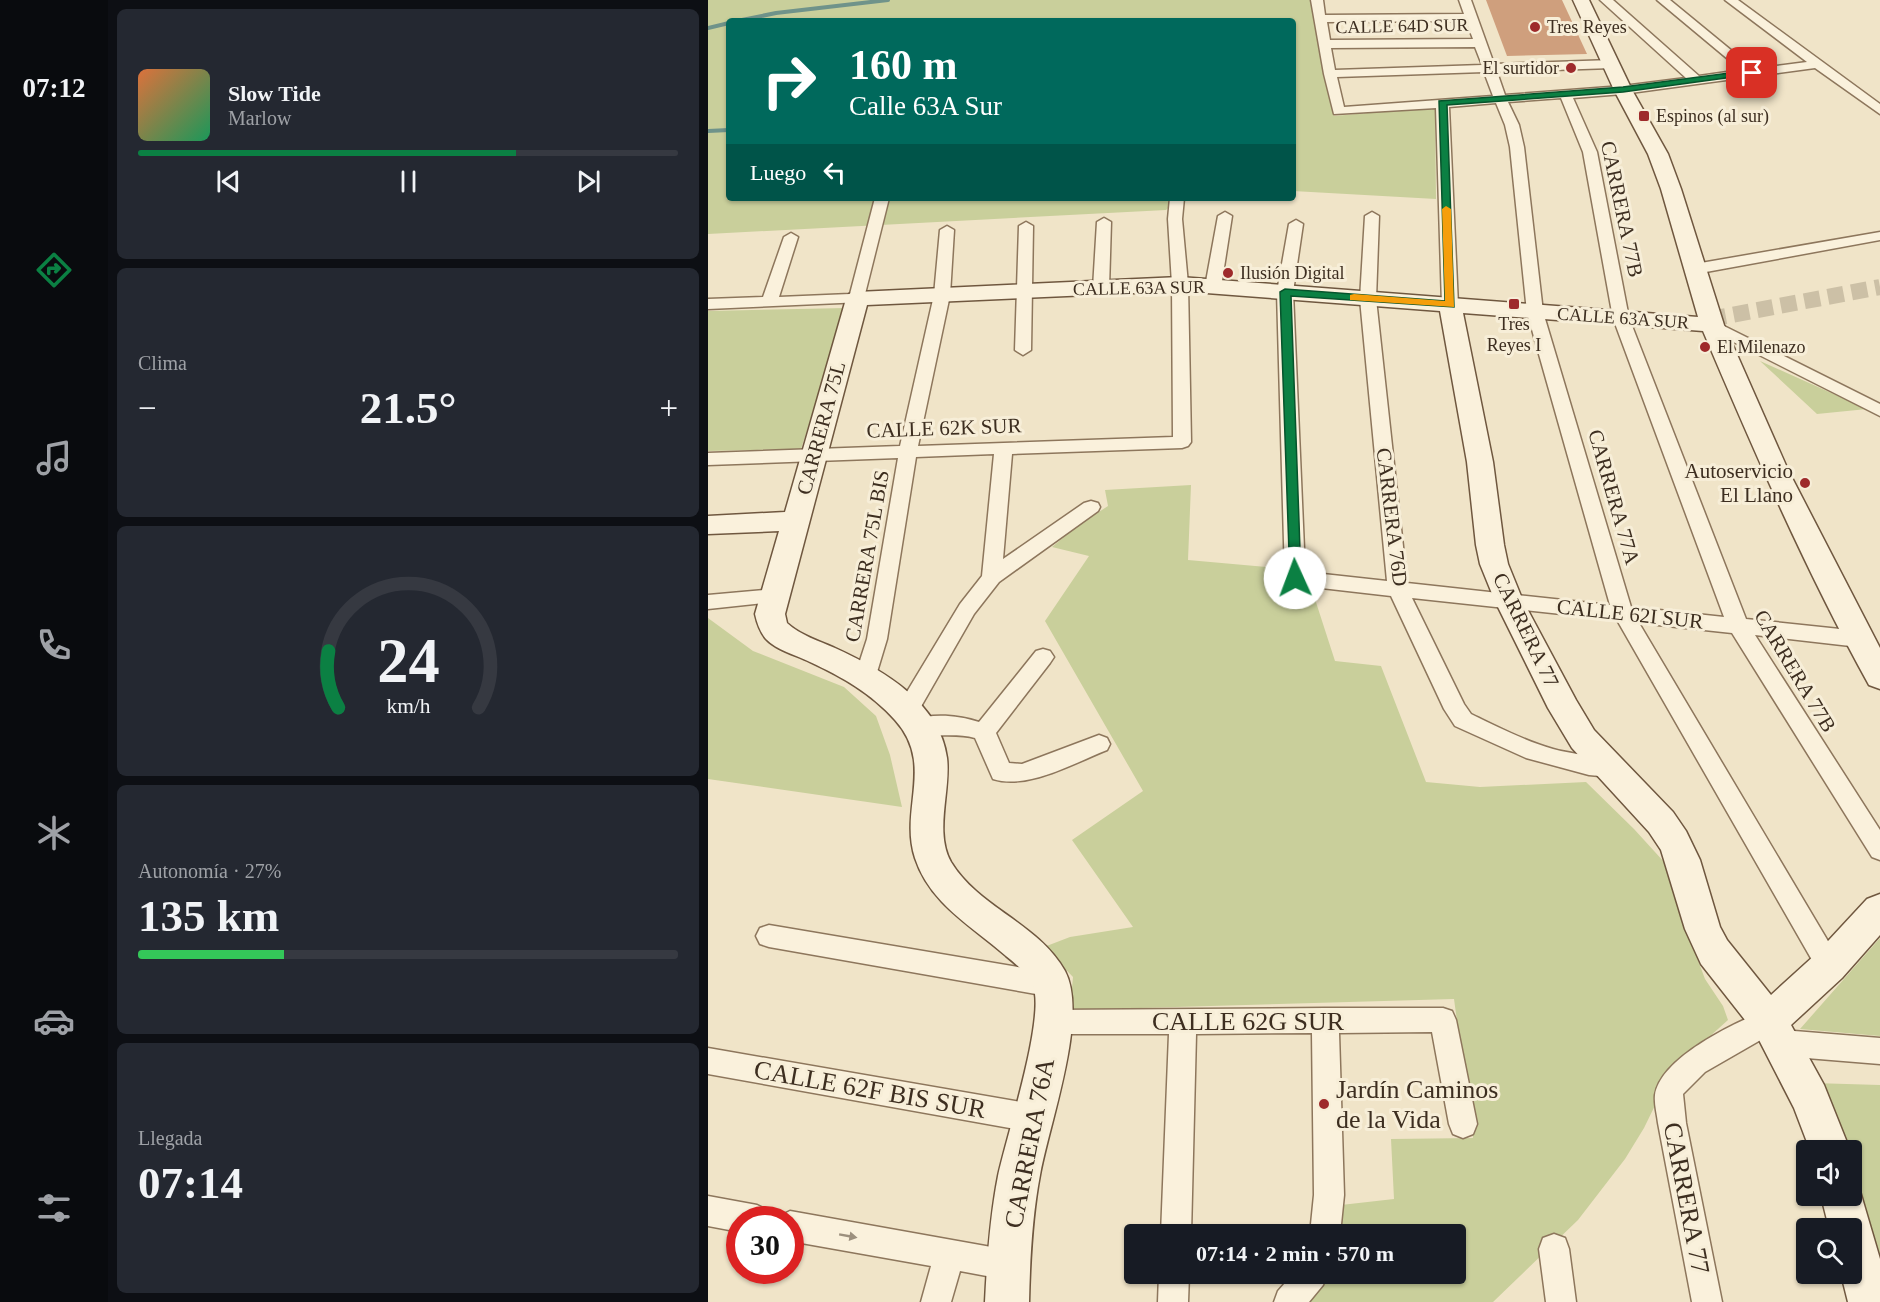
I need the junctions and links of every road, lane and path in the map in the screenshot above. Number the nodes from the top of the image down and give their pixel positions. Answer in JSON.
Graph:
{"nodes":[{"id":1,"x":1317,"y":0,"type":"edge"},
{"id":2,"x":1465,"y":0,"type":"edge"},
{"id":3,"x":1581,"y":0,"type":"edge"},
{"id":4,"x":1606,"y":0,"type":"edge"},
{"id":5,"x":1663,"y":0,"type":"edge"},
{"id":6,"x":1731,"y":0,"type":"edge"},
{"id":7,"x":1471,"y":17,"type":"junction"},
{"id":8,"x":1320,"y":19,"type":"junction"},
{"id":9,"x":1481,"y":43,"type":"junction"},
{"id":10,"x":1325,"y":44,"type":"junction"},
{"id":11,"x":1612,"y":64,"type":"junction"},
{"id":12,"x":1818,"y":64,"type":"junction"},
{"id":13,"x":1490,"y":69,"type":"junction"},
{"id":14,"x":1752,"y":73,"type":"junction"},
{"id":15,"x":1330,"y":74,"type":"junction"},
{"id":16,"x":1696,"y":80,"type":"junction"},
{"id":17,"x":1623,"y":90,"type":"junction"},
{"id":18,"x":1565,"y":94,"type":"junction"},
{"id":19,"x":1500,"y":99,"type":"junction"},
{"id":20,"x":1442,"y":103,"type":"junction"},
{"id":21,"x":1880,"y":110,"type":"edge"},
{"id":22,"x":881,"y":201,"type":"edge"},
{"id":23,"x":1177,"y":201,"type":"edge"},
{"id":24,"x":1225,"y":216,"type":"dead end"},
{"id":25,"x":1372,"y":216,"type":"dead end"},
{"id":26,"x":1104,"y":222,"type":"dead end"},
{"id":27,"x":1296,"y":224,"type":"dead end"},
{"id":28,"x":1026,"y":226,"type":"dead end"},
{"id":29,"x":947,"y":230,"type":"dead end"},
{"id":30,"x":1880,"y":236,"type":"edge"},
{"id":31,"x":791,"y":237,"type":"dead end"},
{"id":32,"x":1695,"y":269,"type":"junction"},
{"id":33,"x":1180,"y":284,"type":"junction"},
{"id":34,"x":1213,"y":286,"type":"junction"},
{"id":35,"x":1101,"y":288,"type":"junction"},
{"id":36,"x":1024,"y":291,"type":"junction"},
{"id":37,"x":1285,"y":292,"type":"junction"},
{"id":38,"x":942,"y":295,"type":"junction"},
{"id":39,"x":857,"y":299,"type":"junction"},
{"id":40,"x":1368,"y":299,"type":"junction"},
{"id":41,"x":769,"y":302,"type":"junction"},
{"id":42,"x":708,"y":304,"type":"edge"},
{"id":43,"x":1450,"y":305,"type":"junction"},
{"id":44,"x":1535,"y":312,"type":"junction"},
{"id":45,"x":1621,"y":318,"type":"junction"},
{"id":46,"x":1712,"y":325,"type":"junction"},
{"id":47,"x":1023,"y":350,"type":"dead end"},
{"id":48,"x":1880,"y":411,"type":"edge"},
{"id":49,"x":1004,"y":448,"type":"junction"},
{"id":50,"x":908,"y":452,"type":"junction"},
{"id":51,"x":814,"y":455,"type":"junction"},
{"id":52,"x":708,"y":459,"type":"edge"},
{"id":53,"x":1091,"y":507,"type":"dead end"},
{"id":54,"x":796,"y":521,"type":"junction"},
{"id":55,"x":708,"y":525,"type":"edge"},
{"id":56,"x":992,"y":577,"type":"junction"},
{"id":57,"x":1398,"y":589,"type":"junction"},
{"id":58,"x":1509,"y":601,"type":"junction"},
{"id":59,"x":708,"y":602,"type":"edge"},
{"id":60,"x":773,"y":609,"type":"junction"},
{"id":61,"x":1623,"y":613,"type":"junction"},
{"id":62,"x":1738,"y":626,"type":"junction"},
{"id":63,"x":1859,"y":639,"type":"junction"},
{"id":64,"x":1043,"y":657,"type":"dead end"},
{"id":65,"x":866,"y":676,"type":"junction"},
{"id":66,"x":1880,"y":677,"type":"edge"},
{"id":67,"x":913,"y":718,"type":"junction"},
{"id":68,"x":984,"y":732,"type":"junction"},
{"id":69,"x":1099,"y":744,"type":"dead end"},
{"id":70,"x":1610,"y":768,"type":"junction"},
{"id":71,"x":1880,"y":850,"type":"edge"},
{"id":72,"x":1880,"y":910,"type":"edge"},
{"id":73,"x":769,"y":936,"type":"dead end"},
{"id":74,"x":1829,"y":966,"type":"junction"},
{"id":75,"x":1053,"y":1003,"type":"junction"},
{"id":76,"x":1325,"y":1020,"type":"junction"},
{"id":77,"x":1183,"y":1021,"type":"junction"},
{"id":78,"x":1776,"y":1032,"type":"junction"},
{"id":79,"x":1880,"y":1051,"type":"edge"},
{"id":80,"x":708,"y":1061,"type":"edge"},
{"id":81,"x":1032,"y":1118,"type":"junction"},
{"id":82,"x":1463,"y":1124,"type":"dead end"},
{"id":83,"x":1826,"y":1140,"type":"edge"},
{"id":84,"x":708,"y":1211,"type":"edge"},
{"id":85,"x":726,"y":1214,"type":"edge"},
{"id":86,"x":1176,"y":1224,"type":"edge"},
{"id":87,"x":1325,"y":1224,"type":"edge"},
{"id":88,"x":804,"y":1228,"type":"edge"},
{"id":89,"x":1554,"y":1249,"type":"dead end"},
{"id":90,"x":950,"y":1254,"type":"junction"},
{"id":91,"x":1862,"y":1272,"type":"edge"},
{"id":92,"x":1008,"y":1283,"type":"edge"},
{"id":93,"x":1174,"y":1284,"type":"edge"},
{"id":94,"x":1304,"y":1284,"type":"edge"},
{"id":95,"x":936,"y":1302,"type":"edge"},
{"id":96,"x":1173,"y":1302,"type":"edge"},
{"id":97,"x":1289,"y":1302,"type":"edge"},
{"id":98,"x":1561,"y":1302,"type":"edge"},
{"id":99,"x":1707,"y":1302,"type":"edge"},
{"id":100,"x":1870,"y":1302,"type":"edge"}],
"edges":[{"from":1,"to":8,"type":"street"},
{"from":2,"to":7,"type":"street","name":"CARRERA 77A"},
{"from":3,"to":11,"type":"street"},
{"from":4,"to":16,"type":"street"},
{"from":5,"to":14,"type":"street"},
{"from":6,"to":12,"type":"street"},
{"from":7,"to":8,"type":"street"},
{"from":7,"to":9,"type":"street","name":"CARRERA 77A"},
{"from":8,"to":10,"type":"street"},
{"from":9,"to":10,"type":"street","name":"CALLE 64D SUR"},
{"from":9,"to":13,"type":"street","name":"CARRERA 77A"},
{"from":10,"to":15,"type":"street"},
{"from":11,"to":13,"type":"street"},
{"from":11,"to":17,"type":"street"},
{"from":12,"to":14,"type":"street"},
{"from":12,"to":21,"type":"street"},
{"from":13,"to":15,"type":"street"},
{"from":13,"to":19,"type":"street","name":"CARRERA 77A"},
{"from":14,"to":16,"type":"street"},
{"from":15,"to":20,"type":"street"},
{"from":16,"to":17,"type":"street"},
{"from":17,"to":18,"type":"street"},
{"from":17,"to":32,"type":"street"},
{"from":18,"to":19,"type":"street"},
{"from":18,"to":45,"type":"street","name":"CARRERA 77B"},
{"from":19,"to":20,"type":"street"},
{"from":19,"to":44,"type":"street","name":"CARRERA 77A"},
{"from":20,"to":43,"type":"street","name":"CARRERA 77"},
{"from":22,"to":39,"type":"street","name":"CARRERA 75L"},
{"from":23,"to":33,"type":"street"},
{"from":24,"to":34,"type":"street"},
{"from":25,"to":40,"type":"street","name":"CARRERA 76D"},
{"from":26,"to":35,"type":"street"},
{"from":27,"to":37,"type":"street"},
{"from":28,"to":36,"type":"street"},
{"from":29,"to":38,"type":"street","name":"CARRERA 75L BIS"},
{"from":30,"to":32,"type":"street"},
{"from":31,"to":41,"type":"street"},
{"from":32,"to":46,"type":"street"},
{"from":33,"to":34,"type":"street","name":"CALLE 63A SUR"},
{"from":33,"to":35,"type":"street","name":"CALLE 63A SUR"},
{"from":33,"to":49,"type":"street","name":"CALLE 62K SUR"},
{"from":34,"to":37,"type":"street","name":"CALLE 63A SUR"},
{"from":35,"to":36,"type":"street","name":"CALLE 63A SUR"},
{"from":36,"to":38,"type":"street","name":"CALLE 63A SUR"},
{"from":36,"to":47,"type":"street"},
{"from":37,"to":40,"type":"street","name":"CALLE 63A SUR"},
{"from":37,"to":57,"type":"street","name":"CALLE 62I SUR"},
{"from":38,"to":39,"type":"street","name":"CALLE 63A SUR"},
{"from":38,"to":50,"type":"street","name":"CARRERA 75L BIS"},
{"from":39,"to":41,"type":"street","name":"CALLE 63A SUR"},
{"from":39,"to":51,"type":"street","name":"CARRERA 75L"},
{"from":40,"to":43,"type":"street","name":"CALLE 63A SUR"},
{"from":40,"to":57,"type":"street","name":"CARRERA 76D"},
{"from":41,"to":42,"type":"street","name":"CALLE 63A SUR"},
{"from":43,"to":44,"type":"street","name":"CALLE 63A SUR"},
{"from":43,"to":58,"type":"street","name":"CARRERA 77"},
{"from":44,"to":45,"type":"street","name":"CALLE 63A SUR"},
{"from":44,"to":61,"type":"street","name":"CARRERA 77A"},
{"from":45,"to":46,"type":"street","name":"CALLE 63A SUR"},
{"from":45,"to":62,"type":"street","name":"CARRERA 77B"},
{"from":46,"to":48,"type":"street"},
{"from":46,"to":63,"type":"street"},
{"from":49,"to":50,"type":"street","name":"CALLE 62K SUR"},
{"from":49,"to":56,"type":"street"},
{"from":50,"to":51,"type":"street","name":"CALLE 62K SUR"},
{"from":50,"to":65,"type":"street","name":"CARRERA 75L BIS"},
{"from":51,"to":52,"type":"street","name":"CALLE 62K SUR"},
{"from":51,"to":54,"type":"street","name":"CARRERA 75L"},
{"from":53,"to":56,"type":"street"},
{"from":54,"to":55,"type":"street"},
{"from":54,"to":60,"type":"street","name":"CARRERA 75L"},
{"from":56,"to":67,"type":"street"},
{"from":57,"to":58,"type":"street","name":"CALLE 62I SUR"},
{"from":57,"to":70,"type":"street","name":"CARRERA 76D"},
{"from":58,"to":61,"type":"street","name":"CALLE 62I SUR"},
{"from":58,"to":70,"type":"street","name":"CARRERA 77"},
{"from":59,"to":60,"type":"street"},
{"from":60,"to":65,"type":"street"},
{"from":61,"to":62,"type":"street","name":"CALLE 62I SUR"},
{"from":61,"to":74,"type":"street","name":"CARRERA 77A"},
{"from":62,"to":63,"type":"street","name":"CALLE 62I SUR"},
{"from":62,"to":71,"type":"street","name":"CARRERA 77B"},
{"from":63,"to":66,"type":"street"},
{"from":64,"to":68,"type":"street"},
{"from":65,"to":67,"type":"street"},
{"from":67,"to":68,"type":"street"},
{"from":67,"to":75,"type":"street"},
{"from":68,"to":69,"type":"street"},
{"from":70,"to":78,"type":"street","name":"CARRERA 77"},
{"from":72,"to":74,"type":"street"},
{"from":73,"to":75,"type":"street","name":"CALLE 62G SUR"},
{"from":74,"to":78,"type":"street"},
{"from":75,"to":77,"type":"street","name":"CALLE 62G SUR"},
{"from":75,"to":81,"type":"street","name":"CARRERA 76A"},
{"from":76,"to":77,"type":"street","name":"CALLE 62G SUR"},
{"from":76,"to":82,"type":"street","name":"CALLE 62G SUR"},
{"from":76,"to":87,"type":"street"},
{"from":77,"to":86,"type":"street"},
{"from":78,"to":79,"type":"street"},
{"from":78,"to":83,"type":"street","name":"CARRERA 77"},
{"from":78,"to":99,"type":"street","name":"CARRERA 77"},
{"from":80,"to":81,"type":"street","name":"CALLE 62F BIS SUR"},
{"from":81,"to":92,"type":"street","name":"CARRERA 76A"},
{"from":84,"to":85,"type":"street"},
{"from":88,"to":90,"type":"street","one_way":true},
{"from":89,"to":98,"type":"street"},
{"from":90,"to":92,"type":"street"},
{"from":90,"to":95,"type":"street"},
{"from":91,"to":100,"type":"street"},
{"from":93,"to":96,"type":"street"},
{"from":94,"to":97,"type":"street"}]}
